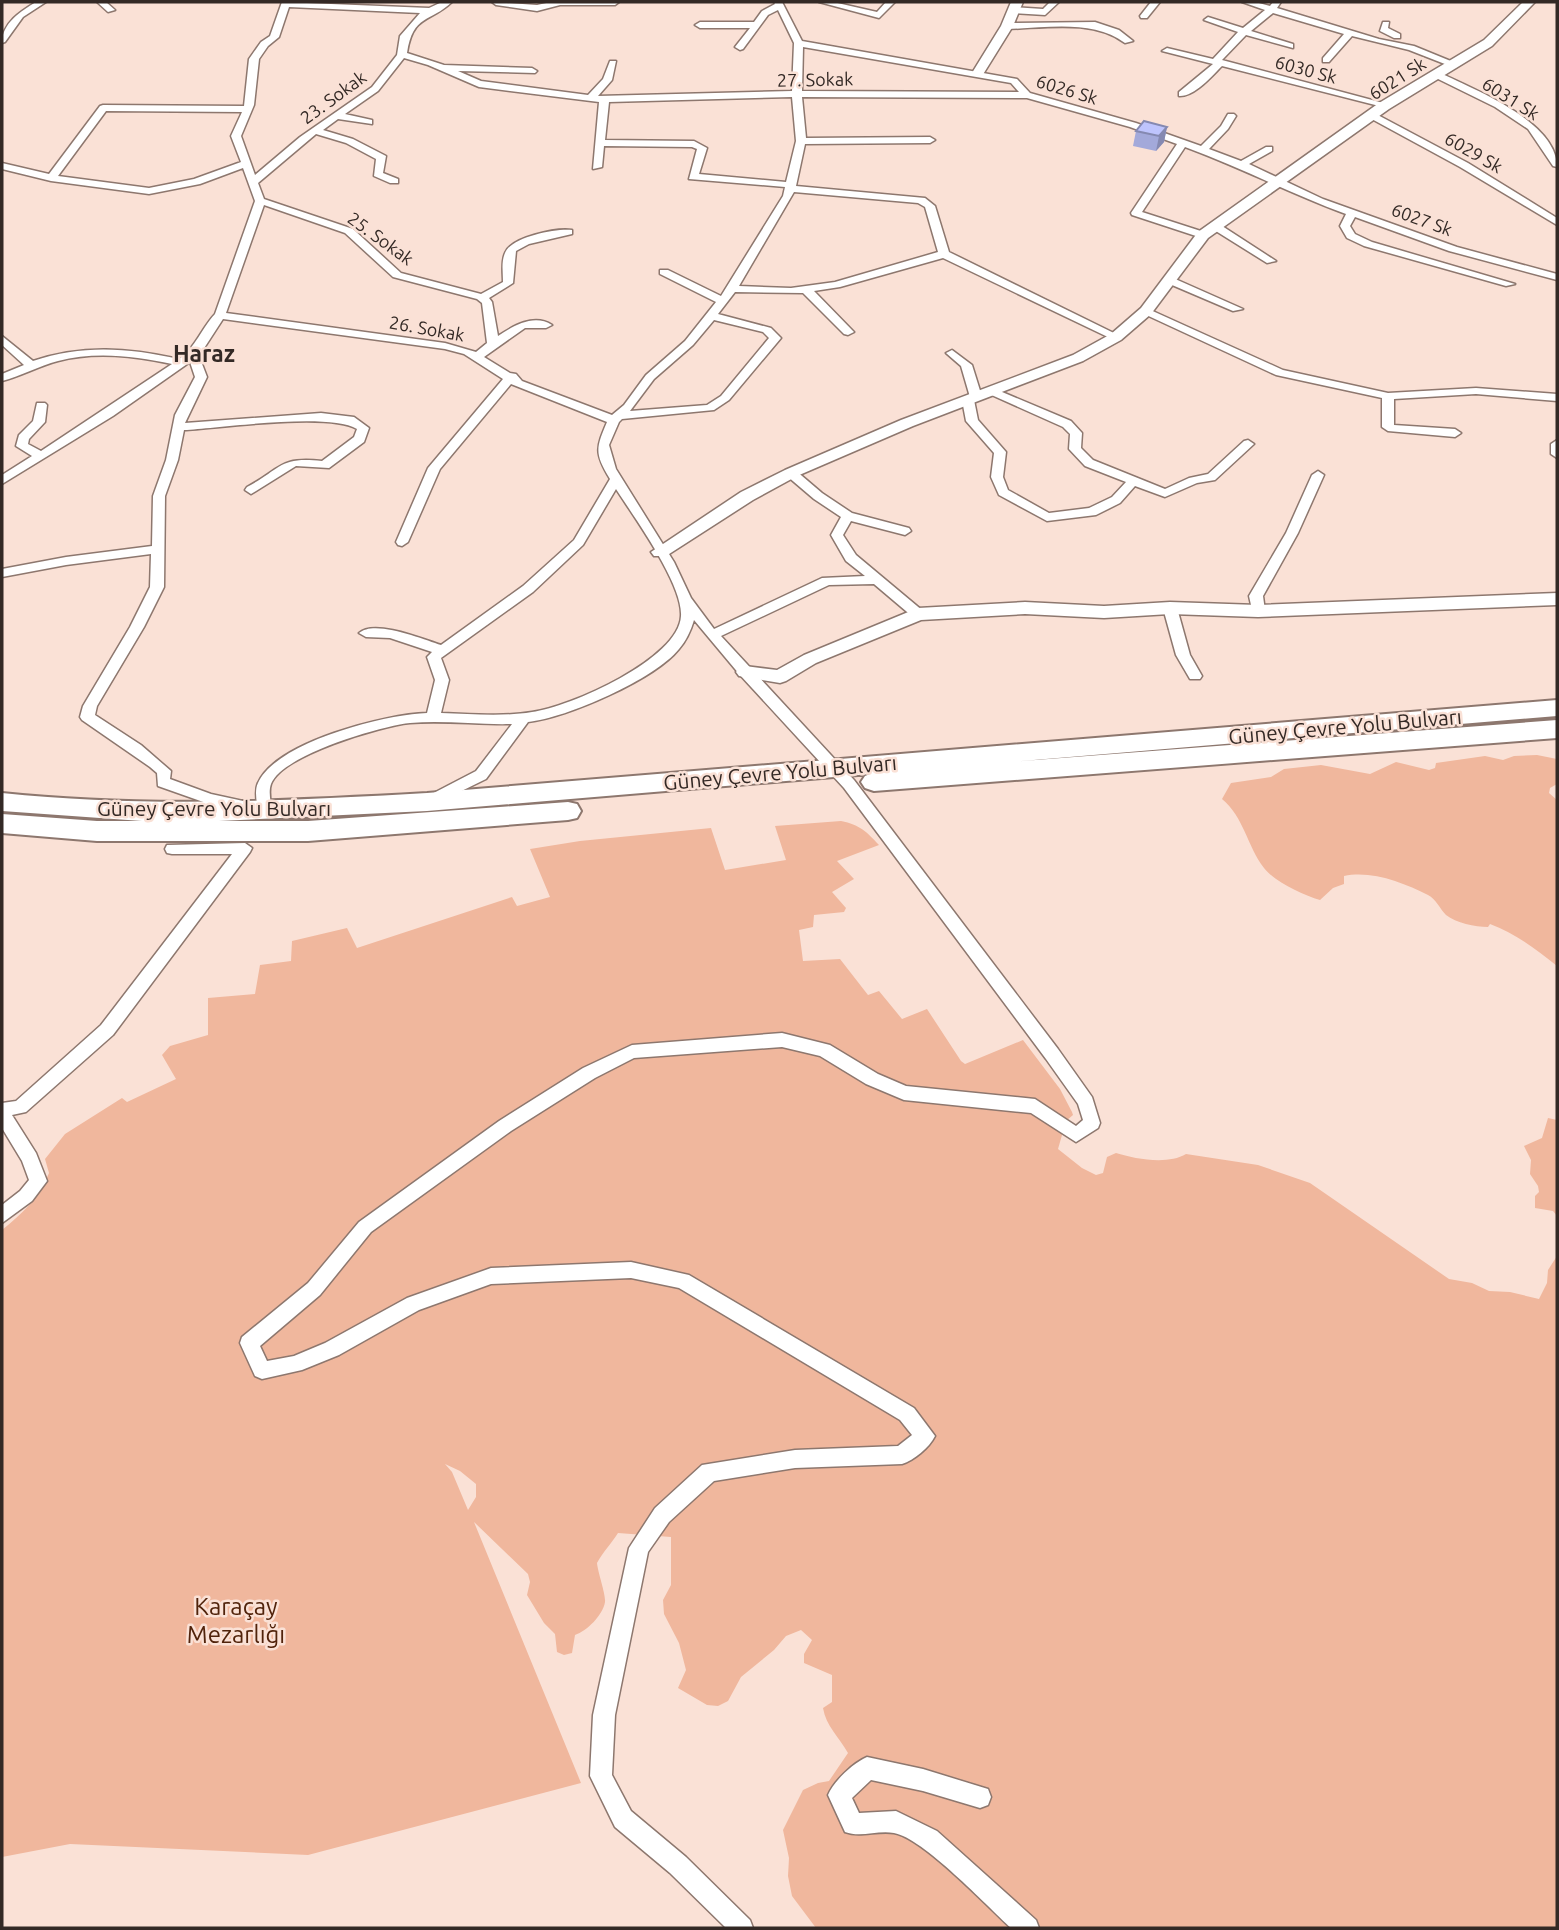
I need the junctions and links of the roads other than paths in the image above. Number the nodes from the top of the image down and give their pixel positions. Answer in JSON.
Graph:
{"nodes":[{"id":1,"x":43,"y":2,"type":"edge"},
{"id":2,"x":101,"y":2,"type":"edge"},
{"id":3,"x":448,"y":2,"type":"edge"},
{"id":4,"x":496,"y":2,"type":"edge"},
{"id":5,"x":561,"y":2,"type":"edge"},
{"id":6,"x":615,"y":2,"type":"edge"},
{"id":7,"x":823,"y":2,"type":"edge"},
{"id":8,"x":891,"y":2,"type":"edge"},
{"id":9,"x":1055,"y":2,"type":"edge"},
{"id":10,"x":1156,"y":2,"type":"edge"},
{"id":11,"x":1246,"y":2,"type":"edge"},
{"id":12,"x":1529,"y":2,"type":"edge"},
{"id":13,"x":286,"y":3,"type":"edge"},
{"id":14,"x":779,"y":3,"type":"edge"},
{"id":15,"x":1015,"y":6,"type":"edge"},
{"id":16,"x":1275,"y":6,"type":"edge"},
{"id":17,"x":111,"y":10,"type":"dead end"},
{"id":18,"x":429,"y":10,"type":"junction"},
{"id":19,"x":20,"y":15,"type":"junction"},
{"id":20,"x":1144,"y":16,"type":"dead end"},
{"id":21,"x":1208,"y":20,"type":"dead end"},
{"id":22,"x":2,"y":21,"type":"edge"},
{"id":23,"x":700,"y":24,"type":"dead end"},
{"id":24,"x":1387,"y":24,"type":"dead end"},
{"id":25,"x":754,"y":25,"type":"junction"},
{"id":26,"x":1007,"y":26,"type":"junction"},
{"id":27,"x":1244,"y":32,"type":"junction"},
{"id":28,"x":1350,"y":33,"type":"junction"},
{"id":29,"x":2,"y":40,"type":"edge"},
{"id":30,"x":1128,"y":41,"type":"dead end"},
{"id":31,"x":799,"y":43,"type":"junction"},
{"id":32,"x":1389,"y":43,"type":"junction"},
{"id":33,"x":1290,"y":46,"type":"dead end"},
{"id":34,"x":740,"y":47,"type":"dead end"},
{"id":35,"x":1167,"y":51,"type":"dead end"},
{"id":36,"x":402,"y":55,"type":"junction"},
{"id":37,"x":1326,"y":60,"type":"dead end"},
{"id":38,"x":1218,"y":61,"type":"junction"},
{"id":39,"x":613,"y":63,"type":"dead end"},
{"id":40,"x":1453,"y":64,"type":"junction"},
{"id":41,"x":443,"y":68,"type":"junction"},
{"id":42,"x":978,"y":73,"type":"junction"},
{"id":43,"x":1435,"y":74,"type":"junction"},
{"id":44,"x":530,"y":89,"type":"junction"},
{"id":45,"x":797,"y":94,"type":"junction"},
{"id":46,"x":1182,"y":94,"type":"dead end"},
{"id":47,"x":1027,"y":95,"type":"junction"},
{"id":48,"x":589,"y":99,"type":"junction"},
{"id":49,"x":604,"y":100,"type":"junction"},
{"id":50,"x":1384,"y":106,"type":"junction"},
{"id":51,"x":248,"y":109,"type":"junction"},
{"id":52,"x":1371,"y":115,"type":"junction"},
{"id":53,"x":339,"y":116,"type":"junction"},
{"id":54,"x":1231,"y":116,"type":"dead end"},
{"id":55,"x":369,"y":121,"type":"dead end"},
{"id":56,"x":314,"y":131,"type":"junction"},
{"id":57,"x":930,"y":140,"type":"dead end"},
{"id":58,"x":801,"y":141,"type":"junction"},
{"id":59,"x":599,"y":143,"type":"junction"},
{"id":60,"x":1183,"y":143,"type":"junction"},
{"id":61,"x":1269,"y":149,"type":"dead end"},
{"id":62,"x":1203,"y":150,"type":"junction"},
{"id":63,"x":245,"y":164,"type":"junction"},
{"id":64,"x":1242,"y":164,"type":"junction"},
{"id":65,"x":1557,"y":164,"type":"edge"},
{"id":66,"x":2,"y":166,"type":"edge"},
{"id":67,"x":597,"y":167,"type":"dead end"},
{"id":68,"x":51,"y":178,"type":"junction"},
{"id":69,"x":394,"y":181,"type":"dead end"},
{"id":70,"x":1280,"y":181,"type":"junction"},
{"id":71,"x":253,"y":182,"type":"junction"},
{"id":72,"x":791,"y":187,"type":"junction"},
{"id":73,"x":260,"y":201,"type":"junction"},
{"id":74,"x":1352,"y":213,"type":"junction"},
{"id":75,"x":1557,"y":222,"type":"edge"},
{"id":76,"x":1209,"y":230,"type":"junction"},
{"id":77,"x":568,"y":232,"type":"dead end"},
{"id":78,"x":944,"y":254,"type":"junction"},
{"id":79,"x":1271,"y":261,"type":"dead end"},
{"id":80,"x":664,"y":272,"type":"dead end"},
{"id":81,"x":1557,"y":277,"type":"edge"},
{"id":82,"x":1169,"y":280,"type":"junction"},
{"id":83,"x":1510,"y":284,"type":"dead end"},
{"id":84,"x":732,"y":289,"type":"junction"},
{"id":85,"x":806,"y":289,"type":"junction"},
{"id":86,"x":482,"y":298,"type":"junction"},
{"id":87,"x":722,"y":301,"type":"junction"},
{"id":88,"x":1237,"y":309,"type":"dead end"},
{"id":89,"x":1146,"y":311,"type":"junction"},
{"id":90,"x":220,"y":315,"type":"junction"},
{"id":91,"x":711,"y":316,"type":"junction"},
{"id":92,"x":546,"y":325,"type":"dead end"},
{"id":93,"x":848,"y":332,"type":"dead end"},
{"id":94,"x":1116,"y":337,"type":"junction"},
{"id":95,"x":2,"y":339,"type":"edge"},
{"id":96,"x":493,"y":344,"type":"junction"},
{"id":97,"x":952,"y":354,"type":"dead end"},
{"id":98,"x":477,"y":358,"type":"junction"},
{"id":99,"x":188,"y":359,"type":"junction"},
{"id":100,"x":32,"y":366,"type":"junction"},
{"id":101,"x":512,"y":376,"type":"junction"},
{"id":102,"x":2,"y":378,"type":"edge"},
{"id":103,"x":992,"y":391,"type":"junction"},
{"id":104,"x":1388,"y":396,"type":"junction"},
{"id":105,"x":972,"y":398,"type":"junction"},
{"id":106,"x":1557,"y":398,"type":"edge"},
{"id":107,"x":41,"y":405,"type":"dead end"},
{"id":108,"x":615,"y":418,"type":"junction"},
{"id":109,"x":180,"y":427,"type":"junction"},
{"id":110,"x":1455,"y":433,"type":"dead end"},
{"id":111,"x":1248,"y":444,"type":"dead end"},
{"id":112,"x":1557,"y":444,"type":"edge"},
{"id":113,"x":1557,"y":454,"type":"edge"},
{"id":114,"x":40,"y":455,"type":"junction"},
{"id":115,"x":791,"y":473,"type":"junction"},
{"id":116,"x":1318,"y":475,"type":"dead end"},
{"id":117,"x":4,"y":476,"type":"edge"},
{"id":118,"x":616,"y":479,"type":"junction"},
{"id":119,"x":1133,"y":481,"type":"junction"},
{"id":120,"x":251,"y":490,"type":"dead end"},
{"id":121,"x":848,"y":516,"type":"junction"},
{"id":122,"x":905,"y":531,"type":"dead end"},
{"id":123,"x":402,"y":542,"type":"dead end"},
{"id":124,"x":159,"y":549,"type":"junction"},
{"id":125,"x":660,"y":552,"type":"junction"},
{"id":126,"x":2,"y":573,"type":"edge"},
{"id":127,"x":880,"y":580,"type":"junction"},
{"id":128,"x":685,"y":599,"type":"junction"},
{"id":129,"x":1557,"y":599,"type":"edge"},
{"id":130,"x":1170,"y":608,"type":"junction"},
{"id":131,"x":1258,"y":611,"type":"junction"},
{"id":132,"x":918,"y":614,"type":"junction"},
{"id":133,"x":366,"y":633,"type":"dead end"},
{"id":134,"x":712,"y":635,"type":"junction"},
{"id":135,"x":441,"y":650,"type":"junction"},
{"id":136,"x":745,"y":673,"type":"junction"},
{"id":137,"x":1195,"y":676,"type":"dead end"},
{"id":138,"x":1557,"y":708,"type":"edge"},
{"id":139,"x":433,"y":718,"type":"junction"},
{"id":140,"x":524,"y":718,"type":"junction"},
{"id":141,"x":1557,"y":729,"type":"edge"},
{"id":142,"x":841,"y":776,"type":"junction"},
{"id":143,"x":2,"y":802,"type":"edge"},
{"id":144,"x":427,"y":803,"type":"junction"},
{"id":145,"x":264,"y":811,"type":"junction"},
{"id":146,"x":2,"y":824,"type":"edge"},
{"id":147,"x":172,"y":849,"type":"dead end"},
{"id":148,"x":2,"y":1112,"type":"edge"},
{"id":149,"x":2,"y":1215,"type":"edge"},
{"id":150,"x":980,"y":1797,"type":"dead end"},
{"id":151,"x":742,"y":1928,"type":"edge"},
{"id":152,"x":1028,"y":1928,"type":"edge"}],
"edges":[{"from":1,"to":19,"type":"street"},
{"from":2,"to":17,"type":"street"},
{"from":3,"to":18,"type":"street","name":"23. Sokak"},
{"from":4,"to":5,"type":"street"},
{"from":5,"to":6,"type":"street"},
{"from":7,"to":8,"type":"street"},
{"from":9,"to":15,"type":"street"},
{"from":10,"to":20,"type":"street"},
{"from":11,"to":16,"type":"street"},
{"from":12,"to":40,"type":"street","name":"6021 Sk"},
{"from":13,"to":18,"type":"street"},
{"from":13,"to":51,"type":"street"},
{"from":14,"to":25,"type":"street"},
{"from":14,"to":31,"type":"street"},
{"from":15,"to":26,"type":"street"},
{"from":16,"to":27,"type":"street"},
{"from":16,"to":28,"type":"street"},
{"from":18,"to":36,"type":"street","name":"23. Sokak"},
{"from":19,"to":22,"type":"street"},
{"from":19,"to":29,"type":"street"},
{"from":21,"to":27,"type":"street"},
{"from":23,"to":25,"type":"street"},
{"from":24,"to":32,"type":"street"},
{"from":25,"to":34,"type":"street"},
{"from":26,"to":30,"type":"street"},
{"from":26,"to":42,"type":"street"},
{"from":27,"to":33,"type":"street"},
{"from":27,"to":38,"type":"street"},
{"from":28,"to":32,"type":"street"},
{"from":28,"to":37,"type":"street"},
{"from":31,"to":42,"type":"street","name":"6026 Sk"},
{"from":31,"to":45,"type":"street"},
{"from":32,"to":40,"type":"street"},
{"from":35,"to":38,"type":"street","name":"6030 Sk"},
{"from":36,"to":41,"type":"street","name":"27. Sokak"},
{"from":36,"to":53,"type":"street","name":"23. Sokak"},
{"from":38,"to":46,"type":"street"},
{"from":38,"to":50,"type":"street","name":"6030 Sk"},
{"from":39,"to":48,"type":"street"},
{"from":40,"to":43,"type":"street","name":"6021 Sk"},
{"from":41,"to":44,"type":"street","name":"27. Sokak"},
{"from":41,"to":44,"type":"street"},
{"from":42,"to":47,"type":"street","name":"6026 Sk"},
{"from":43,"to":50,"type":"street","name":"6021 Sk"},
{"from":43,"to":65,"type":"street","name":"6031 Sk"},
{"from":44,"to":48,"type":"street","name":"27. Sokak"},
{"from":45,"to":47,"type":"street","name":"27. Sokak"},
{"from":45,"to":49,"type":"street","name":"27. Sokak"},
{"from":45,"to":58,"type":"street"},
{"from":47,"to":60,"type":"street","name":"6026 Sk"},
{"from":48,"to":49,"type":"street","name":"27. Sokak"},
{"from":49,"to":59,"type":"street"},
{"from":50,"to":52,"type":"street","name":"6021 Sk"},
{"from":51,"to":63,"type":"street"},
{"from":51,"to":68,"type":"street"},
{"from":52,"to":70,"type":"street","name":"6021 Sk"},
{"from":52,"to":75,"type":"street","name":"6029 Sk"},
{"from":53,"to":55,"type":"street"},
{"from":53,"to":56,"type":"street","name":"23. Sokak"},
{"from":54,"to":62,"type":"street"},
{"from":56,"to":69,"type":"street"},
{"from":56,"to":71,"type":"street","name":"23. Sokak"},
{"from":57,"to":58,"type":"street"},
{"from":58,"to":72,"type":"street"},
{"from":59,"to":67,"type":"street"},
{"from":59,"to":72,"type":"street"},
{"from":60,"to":62,"type":"street","name":"6026 Sk"},
{"from":60,"to":76,"type":"street"},
{"from":61,"to":64,"type":"street"},
{"from":62,"to":64,"type":"street","name":"6026 Sk"},
{"from":63,"to":68,"type":"street"},
{"from":63,"to":71,"type":"street"},
{"from":64,"to":70,"type":"street","name":"6026 Sk"},
{"from":66,"to":68,"type":"street"},
{"from":70,"to":74,"type":"street","name":"6027 Sk"},
{"from":70,"to":76,"type":"street","name":"6021 Sk"},
{"from":71,"to":73,"type":"street"},
{"from":72,"to":78,"type":"street"},
{"from":72,"to":84,"type":"street"},
{"from":73,"to":86,"type":"street","name":"25. Sokak"},
{"from":73,"to":90,"type":"street"},
{"from":74,"to":81,"type":"street","name":"6027 Sk"},
{"from":74,"to":83,"type":"street"},
{"from":76,"to":79,"type":"street"},
{"from":76,"to":82,"type":"street","name":"6021 Sk"},
{"from":77,"to":86,"type":"street"},
{"from":78,"to":85,"type":"street"},
{"from":78,"to":94,"type":"street"},
{"from":80,"to":87,"type":"street"},
{"from":82,"to":88,"type":"street"},
{"from":82,"to":89,"type":"street","name":"6021 Sk"},
{"from":84,"to":85,"type":"street"},
{"from":84,"to":87,"type":"street"},
{"from":85,"to":93,"type":"street"},
{"from":86,"to":96,"type":"street"},
{"from":87,"to":91,"type":"street"},
{"from":89,"to":94,"type":"street","name":"6021 Sk"},
{"from":89,"to":104,"type":"street"},
{"from":90,"to":98,"type":"street","name":"26. Sokak"},
{"from":90,"to":99,"type":"street"},
{"from":91,"to":108,"type":"street"},
{"from":91,"to":108,"type":"street"},
{"from":92,"to":96,"type":"street"},
{"from":94,"to":103,"type":"street","name":"6021 Sk"},
{"from":95,"to":100,"type":"street"},
{"from":96,"to":98,"type":"street"},
{"from":97,"to":105,"type":"street"},
{"from":98,"to":101,"type":"street","name":"26. Sokak"},
{"from":99,"to":100,"type":"street"},
{"from":99,"to":109,"type":"street"},
{"from":99,"to":114,"type":"street"},
{"from":100,"to":102,"type":"street"},
{"from":101,"to":108,"type":"street","name":"26. Sokak"},
{"from":101,"to":123,"type":"street"},
{"from":103,"to":105,"type":"street","name":"6021 Sk"},
{"from":103,"to":119,"type":"street"},
{"from":104,"to":106,"type":"street"},
{"from":104,"to":110,"type":"street"},
{"from":105,"to":115,"type":"street","name":"6021 Sk"},
{"from":105,"to":119,"type":"street"},
{"from":107,"to":114,"type":"street"},
{"from":108,"to":118,"type":"street"},
{"from":109,"to":120,"type":"street"},
{"from":109,"to":124,"type":"street"},
{"from":111,"to":119,"type":"street"},
{"from":112,"to":113,"type":"street"},
{"from":114,"to":117,"type":"street"},
{"from":115,"to":121,"type":"street"},
{"from":115,"to":125,"type":"street","name":"6021 Sk"},
{"from":116,"to":131,"type":"street"},
{"from":118,"to":125,"type":"street"},
{"from":118,"to":135,"type":"street"},
{"from":121,"to":122,"type":"street"},
{"from":121,"to":127,"type":"street"},
{"from":124,"to":126,"type":"street"},
{"from":124,"to":145,"type":"street"},
{"from":125,"to":128,"type":"street"},
{"from":127,"to":132,"type":"street"},
{"from":127,"to":134,"type":"street"},
{"from":128,"to":134,"type":"street"},
{"from":128,"to":140,"type":"street"},
{"from":129,"to":131,"type":"street"},
{"from":130,"to":131,"type":"street"},
{"from":130,"to":132,"type":"street"},
{"from":130,"to":137,"type":"street"},
{"from":132,"to":136,"type":"street"},
{"from":133,"to":135,"type":"street"},
{"from":134,"to":136,"type":"street"},
{"from":135,"to":139,"type":"street"},
{"from":136,"to":142,"type":"street"},
{"from":138,"to":142,"type":"highway","name":"Güney Çevre Yolu Bulvarı"},
{"from":139,"to":140,"type":"street"},
{"from":139,"to":145,"type":"street"},
{"from":140,"to":144,"type":"street"},
{"from":141,"to":142,"type":"highway","name":"Güney Çevre Yolu Bulvarı"},
{"from":142,"to":144,"type":"highway","name":"Güney Çevre Yolu Bulvarı"},
{"from":142,"to":146,"type":"highway","name":"Güney Çevre Yolu Bulvarı"},
{"from":142,"to":151,"type":"street"},
{"from":143,"to":145,"type":"highway","name":"Güney Çevre Yolu Bulvarı"},
{"from":144,"to":145,"type":"highway","name":"Güney Çevre Yolu Bulvarı"},
{"from":147,"to":148,"type":"street"},
{"from":148,"to":149,"type":"street"},
{"from":150,"to":152,"type":"street"}]}
